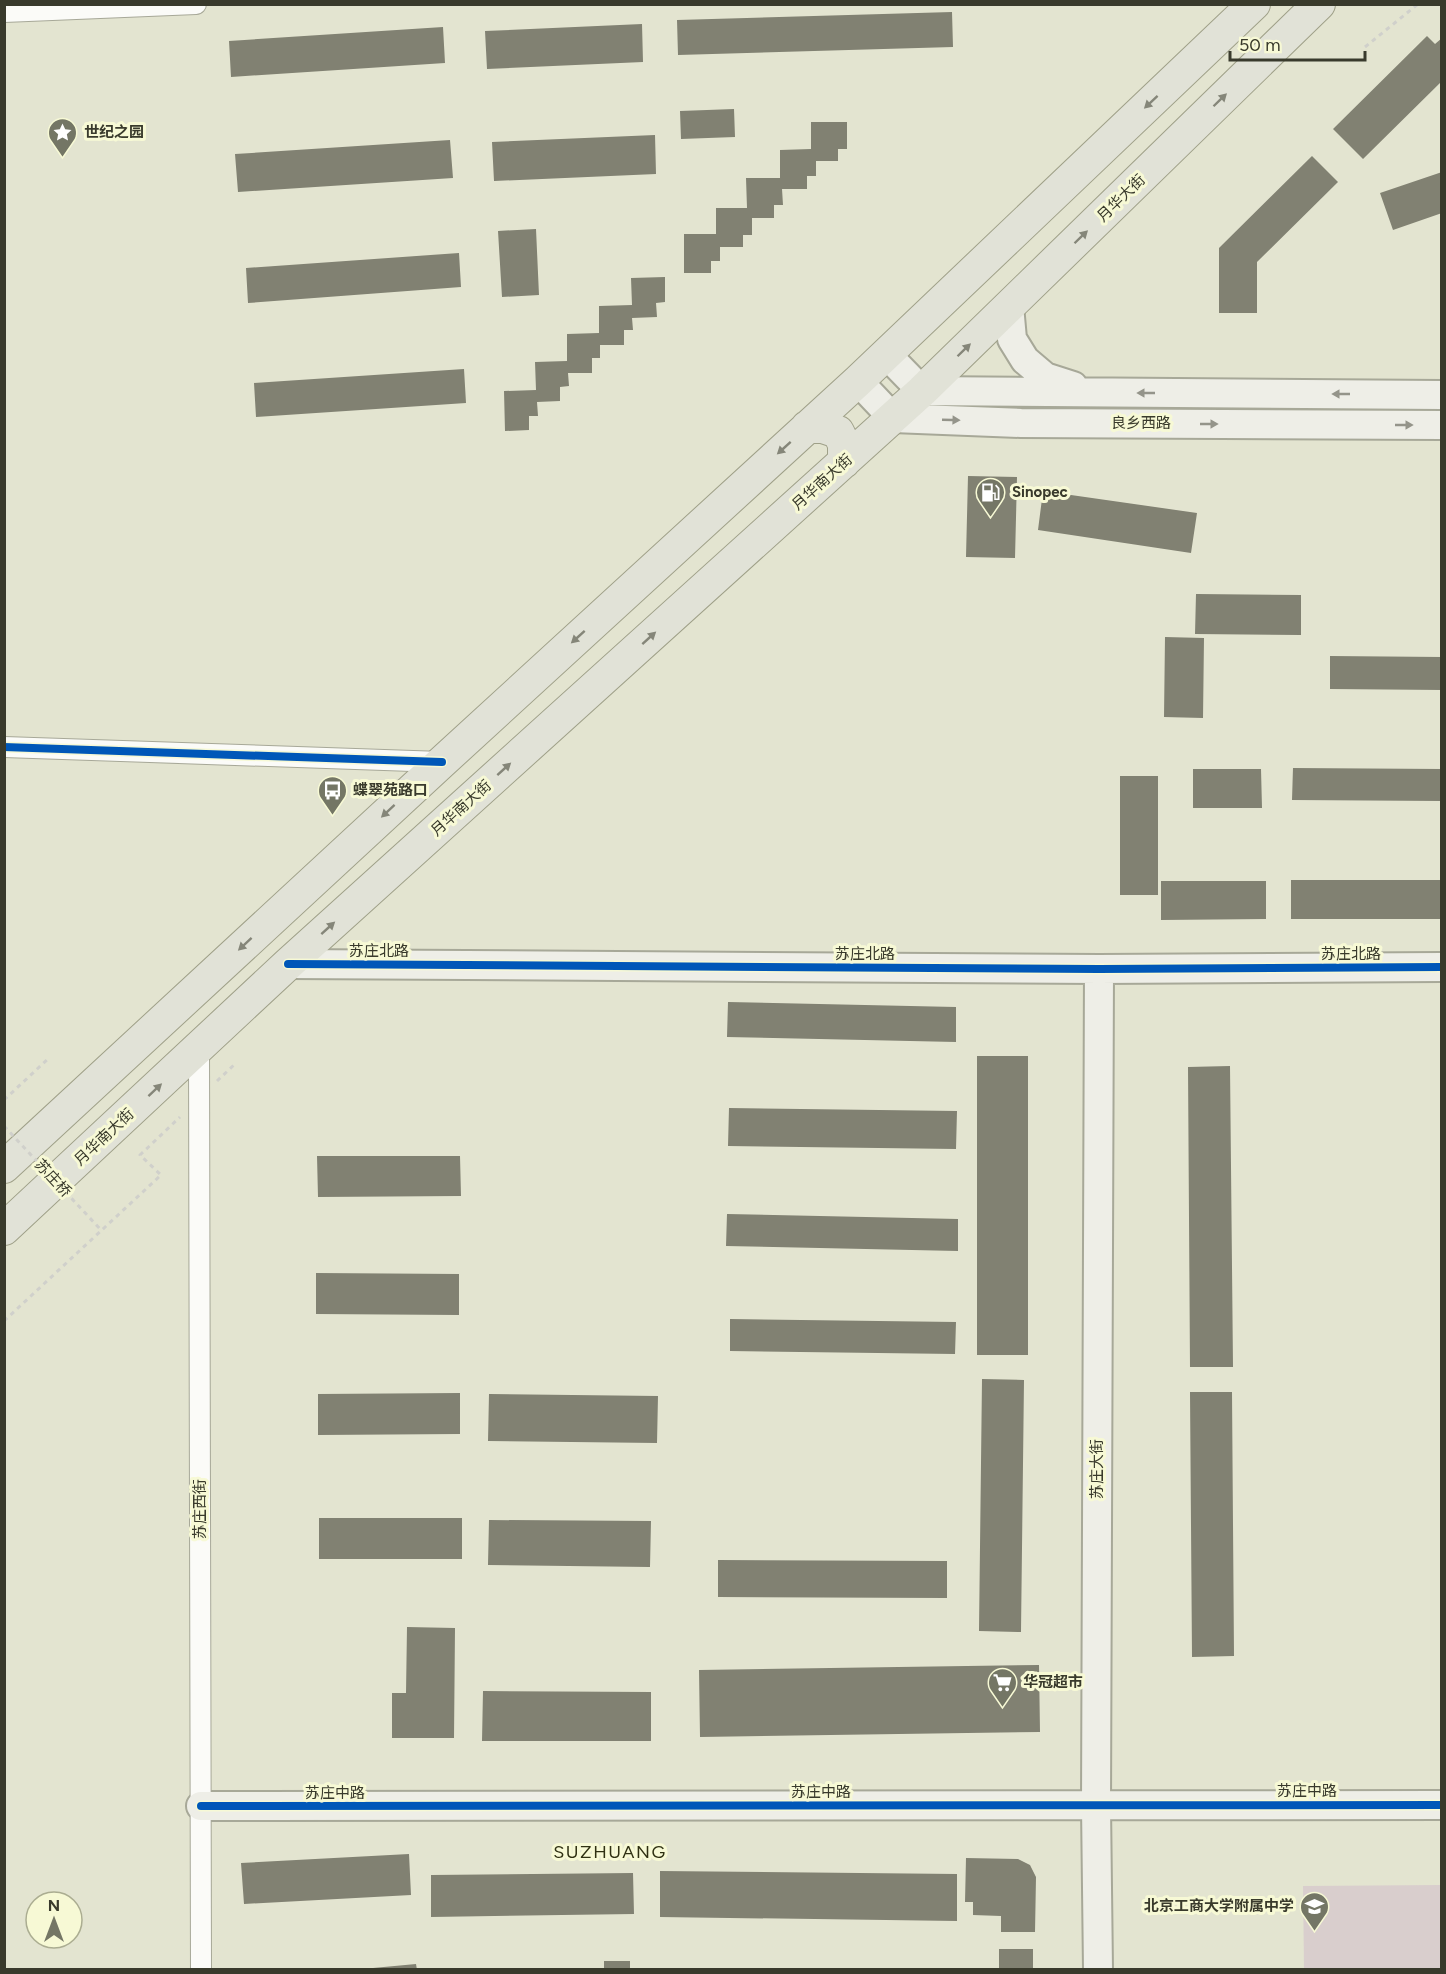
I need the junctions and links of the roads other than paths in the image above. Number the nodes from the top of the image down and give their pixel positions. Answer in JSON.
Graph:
{"nodes":[{"id":1,"x":196,"y":4,"type":"edge"},
{"id":2,"x":1254,"y":4,"type":"edge"},
{"id":3,"x":1319,"y":4,"type":"edge"},
{"id":4,"x":4,"y":12,"type":"edge"},
{"id":5,"x":1002,"y":244,"type":"junction"},
{"id":6,"x":1039,"y":277,"type":"junction"},
{"id":7,"x":1009,"y":306,"type":"junction"},
{"id":8,"x":886,"y":354,"type":"junction"},
{"id":9,"x":858,"y":381,"type":"junction"},
{"id":10,"x":922,"y":391,"type":"junction"},
{"id":11,"x":1095,"y":393,"type":"junction"},
{"id":12,"x":1442,"y":395,"type":"edge"},
{"id":13,"x":893,"y":418,"type":"junction"},
{"id":14,"x":1442,"y":425,"type":"edge"},
{"id":15,"x":807,"y":427,"type":"junction"},
{"id":16,"x":844,"y":462,"type":"junction"},
{"id":17,"x":4,"y":747,"type":"edge"},
{"id":18,"x":442,"y":762,"type":"junction"},
{"id":19,"x":288,"y":964,"type":"junction"},
{"id":20,"x":1442,"y":967,"type":"edge"},
{"id":21,"x":1099,"y":969,"type":"junction"},
{"id":22,"x":199,"y":1049,"type":"junction"},
{"id":23,"x":4,"y":1167,"type":"edge"},
{"id":24,"x":4,"y":1230,"type":"edge"},
{"id":25,"x":1442,"y":1804,"type":"edge"},
{"id":26,"x":201,"y":1806,"type":"junction"},
{"id":27,"x":1096,"y":1806,"type":"junction"},
{"id":28,"x":201,"y":1970,"type":"edge"},
{"id":29,"x":1098,"y":1970,"type":"edge"}],
"edges":[{"from":1,"to":4,"type":"street"},
{"from":2,"to":5,"type":"main road","one_way":true},
{"from":6,"to":3,"type":"main road","name":"月华大街","one_way":true},
{"from":5,"to":6,"type":"main road"},
{"from":5,"to":8,"type":"main road"},
{"from":6,"to":7,"type":"main road","name":"月华大街"},
{"from":10,"to":7,"type":"main road","name":"月华大街","one_way":true},
{"from":7,"to":11,"type":"street"},
{"from":8,"to":9,"type":"main road"},
{"from":8,"to":10,"type":"street"},
{"from":9,"to":13,"type":"street"},
{"from":9,"to":15,"type":"main road"},
{"from":10,"to":11,"type":"street","name":"良乡西路"},
{"from":10,"to":13,"type":"main road","name":"月华南大街"},
{"from":12,"to":11,"type":"street","name":"良乡西路","one_way":true},
{"from":13,"to":14,"type":"street","name":"良乡西路","one_way":true},
{"from":13,"to":16,"type":"main road","name":"月华南大街"},
{"from":15,"to":16,"type":"main road"},
{"from":15,"to":18,"type":"main road","one_way":true},
{"from":19,"to":16,"type":"main road","name":"月华南大街","one_way":true},
{"from":17,"to":18,"type":"street"},
{"from":18,"to":23,"type":"main road","one_way":true},
{"from":19,"to":21,"type":"street","name":"苏庄北路"},
{"from":19,"to":22,"type":"main road","name":"月华南大街"},
{"from":20,"to":21,"type":"street","name":"苏庄北路"},
{"from":21,"to":27,"type":"street","name":"苏庄大街"},
{"from":24,"to":22,"type":"main road","name":"月华南大街","one_way":true},
{"from":22,"to":26,"type":"street","name":"苏庄西街"},
{"from":25,"to":27,"type":"street","name":"苏庄中路"},
{"from":26,"to":27,"type":"street","name":"苏庄中路"},
{"from":26,"to":28,"type":"street","name":"苏庄西街"},
{"from":27,"to":29,"type":"street","name":"苏庄大街"}]}
